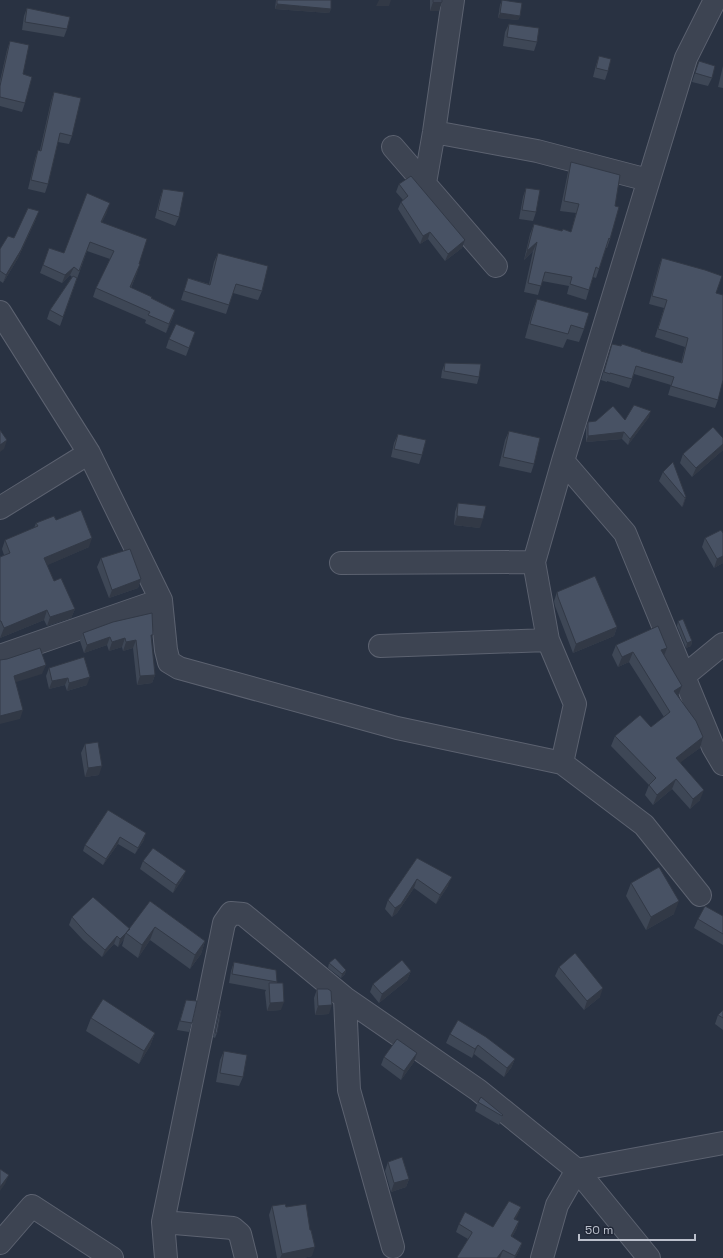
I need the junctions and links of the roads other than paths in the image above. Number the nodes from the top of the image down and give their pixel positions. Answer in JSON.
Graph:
{"nodes":[{"id":1,"x":453,"y":0,"type":"edge"},
{"id":2,"x":715,"y":0,"type":"edge"},
{"id":3,"x":434,"y":132,"type":"junction"},
{"id":4,"x":393,"y":146,"type":"dead end"},
{"id":5,"x":648,"y":180,"type":"junction"},
{"id":6,"x":425,"y":183,"type":"junction"},
{"id":7,"x":496,"y":266,"type":"dead end"},
{"id":8,"x":0,"y":312,"type":"edge"},
{"id":9,"x":89,"y":453,"type":"junction"},
{"id":10,"x":563,"y":461,"type":"junction"},
{"id":11,"x":0,"y":508,"type":"edge"},
{"id":12,"x":534,"y":562,"type":"junction"},
{"id":13,"x":341,"y":563,"type":"dead end"},
{"id":14,"x":161,"y":600,"type":"junction"},
{"id":15,"x":548,"y":640,"type":"junction"},
{"id":16,"x":723,"y":644,"type":"edge"},
{"id":17,"x":380,"y":646,"type":"dead end"},
{"id":18,"x":0,"y":656,"type":"edge"},
{"id":19,"x":684,"y":676,"type":"junction"},
{"id":20,"x":562,"y":763,"type":"junction"},
{"id":21,"x":723,"y":764,"type":"edge"},
{"id":22,"x":700,"y":895,"type":"dead end"},
{"id":23,"x":346,"y":998,"type":"junction"},
{"id":24,"x":723,"y":1143,"type":"edge"},
{"id":25,"x":577,"y":1170,"type":"junction"},
{"id":26,"x":164,"y":1222,"type":"junction"},
{"id":27,"x":0,"y":1242,"type":"edge"},
{"id":28,"x":393,"y":1247,"type":"dead end"},
{"id":29,"x":112,"y":1258,"type":"edge"},
{"id":30,"x":166,"y":1258,"type":"edge"},
{"id":31,"x":246,"y":1258,"type":"edge"},
{"id":32,"x":542,"y":1258,"type":"edge"},
{"id":33,"x":649,"y":1258,"type":"edge"}],
"edges":[{"from":1,"to":3,"type":"street"},
{"from":2,"to":5,"type":"street"},
{"from":3,"to":5,"type":"street"},
{"from":3,"to":6,"type":"street"},
{"from":4,"to":6,"type":"street"},
{"from":5,"to":10,"type":"street"},
{"from":6,"to":7,"type":"street"},
{"from":8,"to":9,"type":"street"},
{"from":9,"to":11,"type":"street"},
{"from":9,"to":14,"type":"street"},
{"from":10,"to":12,"type":"street"},
{"from":10,"to":19,"type":"street"},
{"from":12,"to":13,"type":"street"},
{"from":12,"to":15,"type":"street"},
{"from":14,"to":18,"type":"street"},
{"from":14,"to":20,"type":"street"},
{"from":15,"to":17,"type":"street"},
{"from":15,"to":20,"type":"street"},
{"from":16,"to":19,"type":"street"},
{"from":19,"to":21,"type":"street"},
{"from":20,"to":22,"type":"street"},
{"from":23,"to":25,"type":"street"},
{"from":23,"to":26,"type":"street"},
{"from":23,"to":28,"type":"street"},
{"from":24,"to":25,"type":"street"},
{"from":25,"to":32,"type":"street"},
{"from":25,"to":33,"type":"street"},
{"from":26,"to":30,"type":"street"},
{"from":26,"to":31,"type":"street"},
{"from":27,"to":29,"type":"street"}]}
